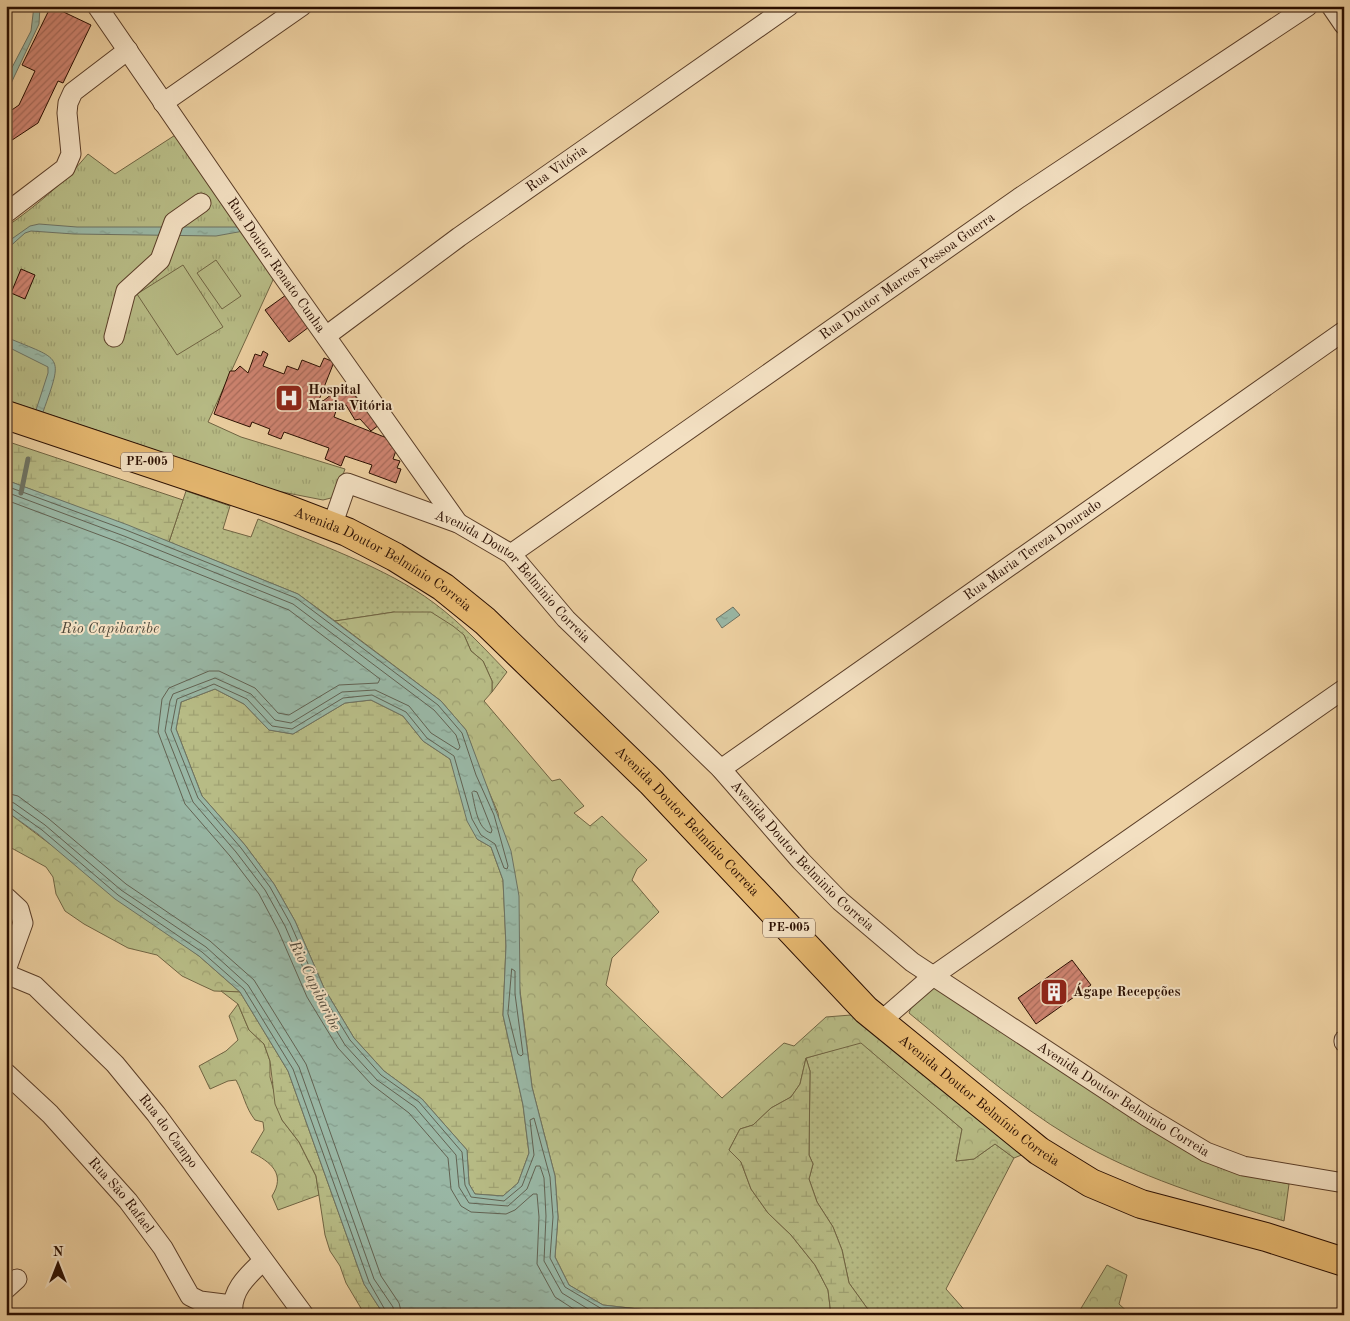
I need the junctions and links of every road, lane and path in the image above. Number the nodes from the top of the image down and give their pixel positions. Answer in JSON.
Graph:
{"nodes":[{"id":1,"x":97,"y":6,"type":"edge"},
{"id":2,"x":302,"y":6,"type":"edge"},
{"id":3,"x":789,"y":6,"type":"edge"},
{"id":4,"x":1308,"y":6,"type":"edge"},
{"id":5,"x":1331,"y":6,"type":"edge"},
{"id":6,"x":1344,"y":25,"type":"edge"},
{"id":7,"x":128,"y":50,"type":"junction"},
{"id":8,"x":163,"y":103,"type":"junction"},
{"id":9,"x":222,"y":185,"type":"junction"},
{"id":10,"x":6,"y":213,"type":"edge"},
{"id":11,"x":1344,"y":331,"type":"edge"},
{"id":12,"x":326,"y":336,"type":"junction"},
{"id":13,"x":114,"y":337,"type":"dead end"},
{"id":14,"x":6,"y":415,"type":"edge"},
{"id":15,"x":458,"y":523,"type":"junction"},
{"id":16,"x":332,"y":526,"type":"junction"},
{"id":17,"x":511,"y":554,"type":"junction"},
{"id":18,"x":1344,"y":688,"type":"edge"},
{"id":19,"x":721,"y":769,"type":"junction"},
{"id":20,"x":6,"y":897,"type":"edge"},
{"id":21,"x":6,"y":970,"type":"edge"},
{"id":22,"x":6,"y":974,"type":"edge"},
{"id":23,"x":932,"y":976,"type":"junction"},
{"id":24,"x":880,"y":1022,"type":"junction"},
{"id":25,"x":6,"y":1074,"type":"edge"},
{"id":26,"x":1344,"y":1183,"type":"edge"},
{"id":27,"x":263,"y":1261,"type":"junction"},
{"id":28,"x":1344,"y":1262,"type":"edge"},
{"id":29,"x":232,"y":1310,"type":"edge"},
{"id":30,"x":304,"y":1315,"type":"edge"}],
"edges":[{"from":1,"to":7,"type":"street","name":"Rua Doutor Renato Cunha"},
{"from":2,"to":8,"type":"street"},
{"from":3,"to":12,"type":"street","name":"Rua Vitória"},
{"from":4,"to":17,"type":"street","name":"Rua Doutor Marcos Pessoa Guerra"},
{"from":5,"to":6,"type":"street"},
{"from":7,"to":8,"type":"street","name":"Rua Doutor Renato Cunha"},
{"from":7,"to":10,"type":"street"},
{"from":8,"to":9,"type":"street","name":"Rua Doutor Renato Cunha"},
{"from":9,"to":12,"type":"street","name":"Rua Doutor Renato Cunha"},
{"from":9,"to":13,"type":"street"},
{"from":11,"to":19,"type":"street","name":"Rua Maria Tereza Dourado"},
{"from":12,"to":15,"type":"street","name":"Rua Doutor Renato Cunha"},
{"from":14,"to":16,"type":"main road","name":"Avenida Doutor Belmínio Correia","number":"PE-005"},
{"from":15,"to":16,"type":"street","name":"Avenida Doutor Belminio Correia"},
{"from":15,"to":17,"type":"street","name":"Avenida Doutor Belminio Correia"},
{"from":16,"to":24,"type":"main road","name":"Avenida Doutor Belmínio Correia","number":"PE-005"},
{"from":17,"to":19,"type":"street","name":"Avenida Doutor Belminio Correia"},
{"from":18,"to":23,"type":"street"},
{"from":19,"to":23,"type":"street","name":"Avenida Doutor Belminio Correia"},
{"from":20,"to":21,"type":"street"},
{"from":22,"to":27,"type":"street","name":"Rua do Campo"},
{"from":23,"to":24,"type":"street"},
{"from":23,"to":26,"type":"street","name":"Avenida Doutor Belminio Correia"},
{"from":24,"to":28,"type":"main road","name":"Avenida Doutor Belmínio Correia","number":"PE-005"},
{"from":25,"to":29,"type":"street","name":"Rua São Rafael"},
{"from":27,"to":29,"type":"street"},
{"from":27,"to":30,"type":"street","name":"Rua do Campo"}]}
